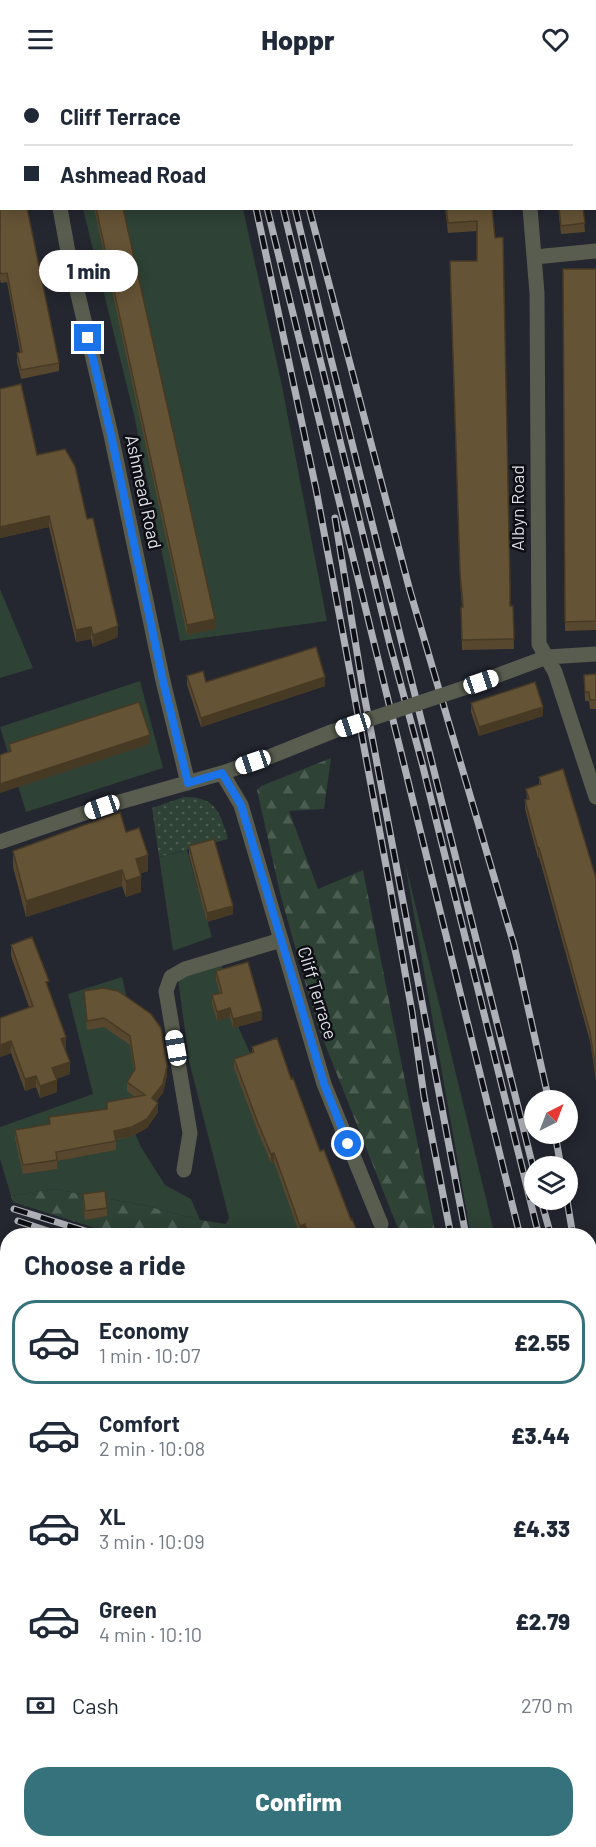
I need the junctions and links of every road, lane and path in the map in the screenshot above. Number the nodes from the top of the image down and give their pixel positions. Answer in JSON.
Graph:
{"nodes":[{"id":1,"x":60,"y":210,"type":"edge"},
{"id":2,"x":530,"y":210,"type":"edge"},
{"id":3,"x":596,"y":251,"type":"edge"},
{"id":4,"x":535,"y":257,"type":"junction"},
{"id":5,"x":596,"y":654,"type":"edge"},
{"id":6,"x":547,"y":657,"type":"junction"},
{"id":7,"x":222,"y":773,"type":"junction"},
{"id":8,"x":188,"y":783,"type":"junction"},
{"id":9,"x":596,"y":797,"type":"edge"},
{"id":10,"x":0,"y":842,"type":"edge"},
{"id":11,"x":281,"y":940,"type":"junction"},
{"id":12,"x":184,"y":1170,"type":"dead end"},
{"id":13,"x":381,"y":1224,"type":"dead end"}],
"edges":[{"from":1,"to":8,"type":"street","name":"Ashmead Road"},
{"from":2,"to":4,"type":"street","name":"Albyn Road"},
{"from":3,"to":4,"type":"street"},
{"from":4,"to":6,"type":"street","name":"Albyn Road"},
{"from":5,"to":6,"type":"street"},
{"from":6,"to":7,"type":"street","bridge":true},
{"from":6,"to":9,"type":"street","name":"Albyn Road"},
{"from":7,"to":8,"type":"street"},
{"from":7,"to":11,"type":"street","name":"Cliff Terrace"},
{"from":8,"to":10,"type":"street"},
{"from":11,"to":12,"type":"street"},
{"from":11,"to":13,"type":"street","name":"Cliff Terrace"}]}
